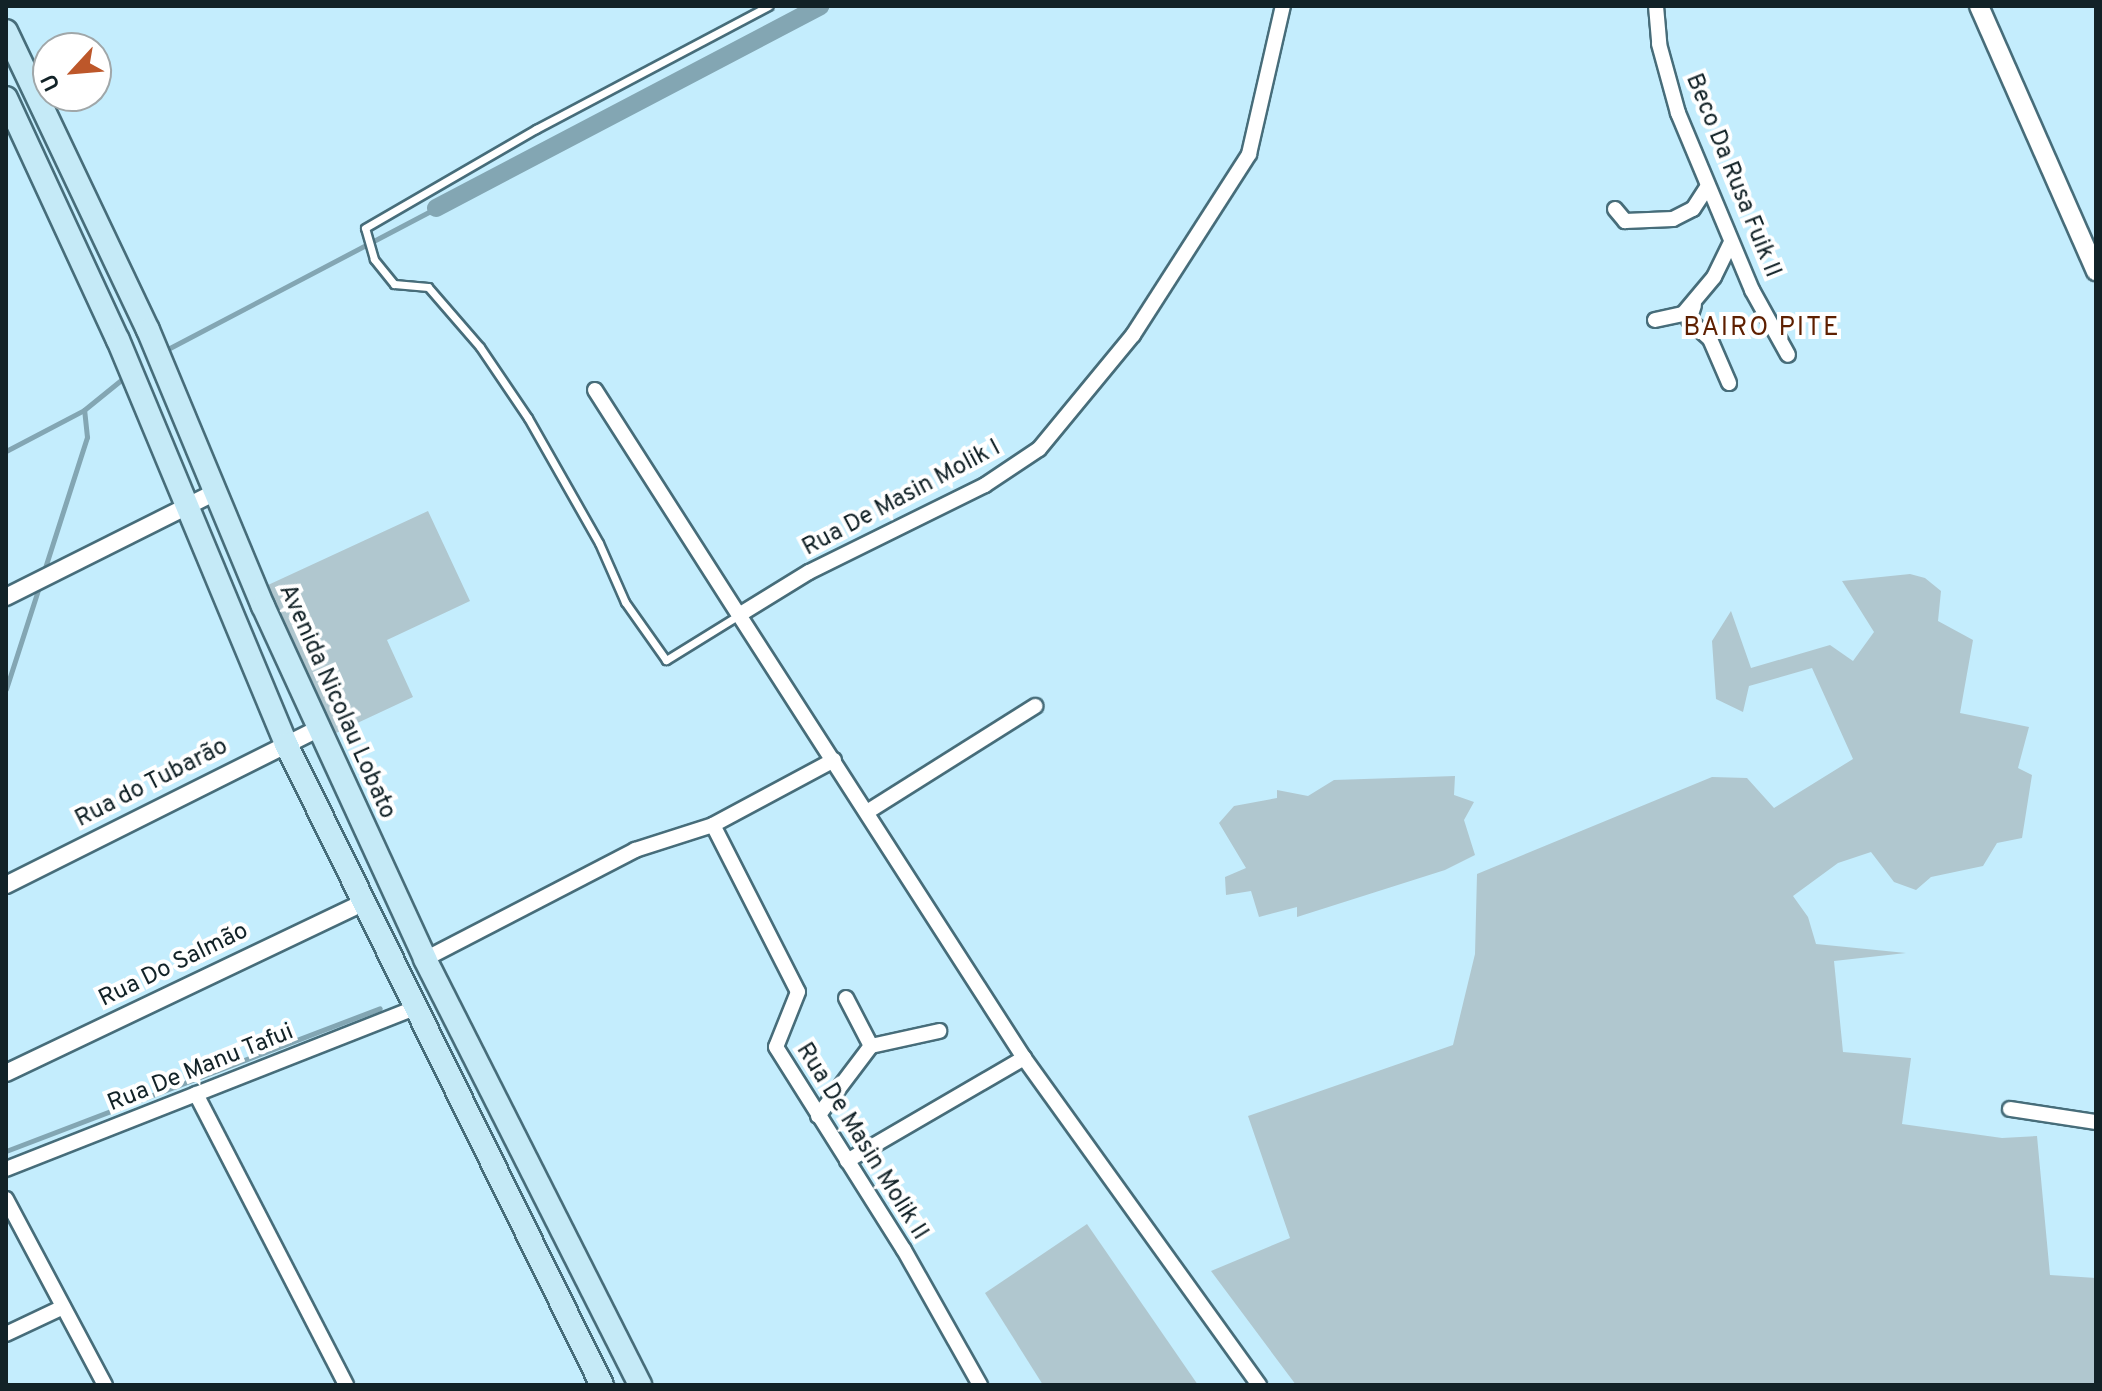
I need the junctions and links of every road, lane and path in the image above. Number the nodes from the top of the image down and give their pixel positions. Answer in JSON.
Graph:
{"nodes":[{"id":1,"x":768,"y":6,"type":"edge"},
{"id":2,"x":1283,"y":6,"type":"edge"},
{"id":3,"x":1656,"y":6,"type":"edge"},
{"id":4,"x":1979,"y":6,"type":"edge"},
{"id":5,"x":6,"y":31,"type":"edge"},
{"id":6,"x":6,"y":98,"type":"edge"},
{"id":7,"x":12,"y":130,"type":"edge"},
{"id":8,"x":1708,"y":186,"type":"junction"},
{"id":9,"x":1615,"y":209,"type":"dead end"},
{"id":10,"x":1693,"y":209,"type":"junction"},
{"id":11,"x":1724,"y":226,"type":"junction"},
{"id":12,"x":1731,"y":242,"type":"junction"},
{"id":13,"x":2094,"y":261,"type":"edge"},
{"id":14,"x":1699,"y":294,"type":"junction"},
{"id":15,"x":1655,"y":320,"type":"dead end"},
{"id":16,"x":1788,"y":355,"type":"dead end"},
{"id":17,"x":1729,"y":383,"type":"dead end"},
{"id":18,"x":595,"y":390,"type":"dead end"},
{"id":19,"x":216,"y":492,"type":"junction"},
{"id":20,"x":186,"y":507,"type":"junction"},
{"id":21,"x":13,"y":593,"type":"edge"},
{"id":22,"x":739,"y":615,"type":"junction"},
{"id":23,"x":1035,"y":706,"type":"dead end"},
{"id":24,"x":319,"y":728,"type":"junction"},
{"id":25,"x":286,"y":744,"type":"junction"},
{"id":26,"x":834,"y":760,"type":"junction"},
{"id":27,"x":867,"y":812,"type":"junction"},
{"id":28,"x":713,"y":825,"type":"junction"},
{"id":29,"x":6,"y":885,"type":"edge"},
{"id":30,"x":362,"y":903,"type":"junction"},
{"id":31,"x":425,"y":959,"type":"junction"},
{"id":32,"x":444,"y":997,"type":"junction"},
{"id":33,"x":846,"y":998,"type":"dead end"},
{"id":34,"x":413,"y":1009,"type":"junction"},
{"id":35,"x":939,"y":1031,"type":"dead end"},
{"id":36,"x":871,"y":1046,"type":"junction"},
{"id":37,"x":1024,"y":1058,"type":"junction"},
{"id":38,"x":6,"y":1073,"type":"edge"},
{"id":39,"x":196,"y":1094,"type":"junction"},
{"id":40,"x":2010,"y":1109,"type":"dead end"},
{"id":41,"x":818,"y":1116,"type":"junction"},
{"id":42,"x":2096,"y":1122,"type":"edge"},
{"id":43,"x":847,"y":1161,"type":"junction"},
{"id":44,"x":6,"y":1169,"type":"edge"},
{"id":45,"x":6,"y":1199,"type":"edge"},
{"id":46,"x":63,"y":1307,"type":"junction"},
{"id":47,"x":6,"y":1334,"type":"edge"},
{"id":48,"x":105,"y":1385,"type":"edge"},
{"id":49,"x":346,"y":1385,"type":"edge"},
{"id":50,"x":602,"y":1385,"type":"edge"},
{"id":51,"x":640,"y":1385,"type":"edge"},
{"id":52,"x":980,"y":1385,"type":"edge"},
{"id":53,"x":1259,"y":1385,"type":"edge"}],
"edges":[{"from":1,"to":22,"type":"lane"},
{"from":2,"to":22,"type":"street","name":"Rua De Masin Molik I"},
{"from":3,"to":8,"type":"street","name":"Beco Da Rusa Fuik II"},
{"from":4,"to":13,"type":"main road"},
{"from":5,"to":19,"type":"main road","name":"Avenida Nicolau Lobato"},
{"from":6,"to":7,"type":"main road"},
{"from":7,"to":20,"type":"main road"},
{"from":8,"to":10,"type":"street"},
{"from":8,"to":11,"type":"street","name":"Beco Da Rusa Fuik II"},
{"from":9,"to":10,"type":"street"},
{"from":10,"to":11,"type":"street"},
{"from":11,"to":12,"type":"street","name":"Beco Da Rusa Fuik II"},
{"from":12,"to":14,"type":"street"},
{"from":12,"to":16,"type":"street","name":"Beco Da Rusa Fuik II"},
{"from":14,"to":15,"type":"street"},
{"from":14,"to":17,"type":"street"},
{"from":18,"to":22,"type":"street"},
{"from":19,"to":20,"type":"street"},
{"from":19,"to":24,"type":"main road","name":"Avenida Nicolau Lobato"},
{"from":20,"to":21,"type":"street"},
{"from":20,"to":25,"type":"main road"},
{"from":22,"to":26,"type":"street"},
{"from":23,"to":27,"type":"street"},
{"from":24,"to":25,"type":"street","name":"Rua do Tubarão"},
{"from":24,"to":31,"type":"main road","name":"Avenida Nicolau Lobato"},
{"from":25,"to":29,"type":"street","name":"Rua do Tubarão"},
{"from":25,"to":30,"type":"main road"},
{"from":26,"to":27,"type":"street"},
{"from":26,"to":28,"type":"street"},
{"from":27,"to":37,"type":"street"},
{"from":28,"to":31,"type":"street"},
{"from":28,"to":41,"type":"street","name":"Rua De Masin Molik II"},
{"from":30,"to":34,"type":"main road"},
{"from":30,"to":38,"type":"street","name":"Rua Do Salmão"},
{"from":31,"to":32,"type":"main road","name":"Avenida Nicolau Lobato"},
{"from":32,"to":34,"type":"street"},
{"from":32,"to":51,"type":"main road","name":"Avenida Nicolau Lobato"},
{"from":33,"to":36,"type":"street"},
{"from":34,"to":39,"type":"street","name":"Rua De Manu Tafui"},
{"from":34,"to":50,"type":"main road"},
{"from":35,"to":36,"type":"street"},
{"from":36,"to":41,"type":"street"},
{"from":37,"to":43,"type":"street"},
{"from":37,"to":53,"type":"street"},
{"from":39,"to":44,"type":"street","name":"Rua De Manu Tafui"},
{"from":39,"to":49,"type":"street"},
{"from":40,"to":42,"type":"street"},
{"from":41,"to":43,"type":"street","name":"Rua De Masin Molik II"},
{"from":43,"to":52,"type":"street","name":"Rua De Masin Molik II"},
{"from":45,"to":46,"type":"street"},
{"from":46,"to":47,"type":"street"},
{"from":46,"to":48,"type":"street"}]}
